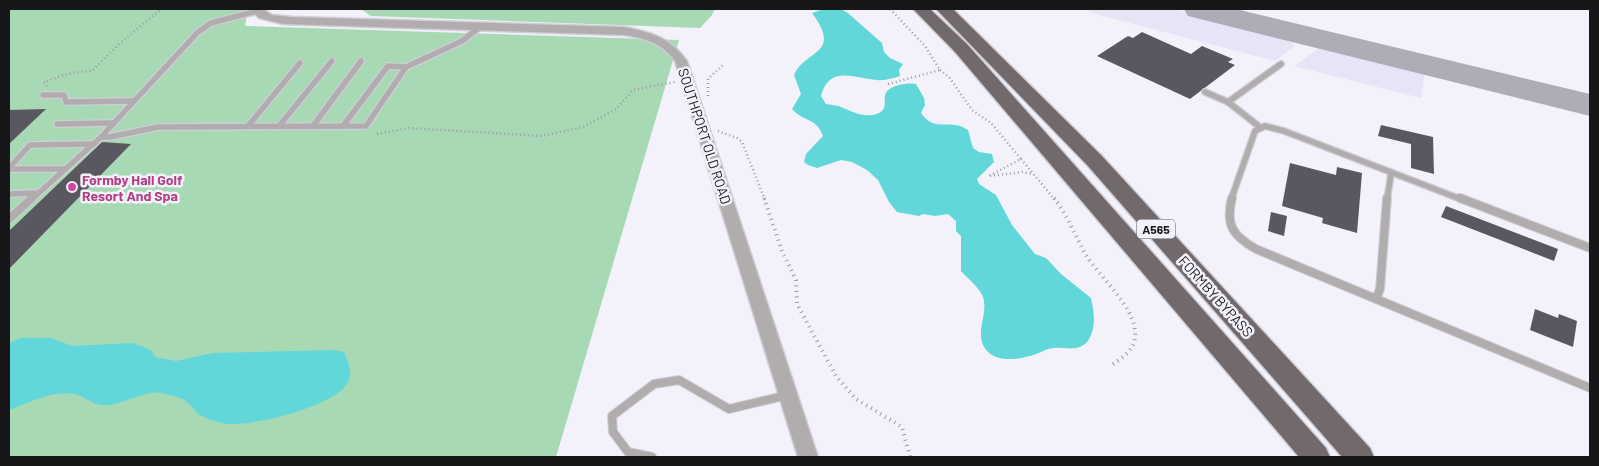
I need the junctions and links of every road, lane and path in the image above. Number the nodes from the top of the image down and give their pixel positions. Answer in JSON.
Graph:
{"nodes":[{"id":1,"x":161,"y":9,"type":"edge"},
{"id":2,"x":890,"y":9,"type":"edge"},
{"id":3,"x":920,"y":9,"type":"edge"},
{"id":4,"x":944,"y":9,"type":"edge"},
{"id":5,"x":257,"y":10,"type":"edge"},
{"id":6,"x":480,"y":27,"type":"junction"},
{"id":7,"x":332,"y":61,"type":"dead end"},
{"id":8,"x":361,"y":61,"type":"dead end"},
{"id":9,"x":300,"y":63,"type":"dead end"},
{"id":10,"x":724,"y":64,"type":"dead end"},
{"id":11,"x":1280,"y":64,"type":"dead end"},
{"id":12,"x":406,"y":67,"type":"junction"},
{"id":13,"x":940,"y":70,"type":"junction"},
{"id":14,"x":688,"y":81,"type":"junction"},
{"id":15,"x":708,"y":81,"type":"junction"},
{"id":16,"x":888,"y":84,"type":"dead end"},
{"id":17,"x":49,"y":89,"type":"dead end"},
{"id":18,"x":1205,"y":92,"type":"dead end"},
{"id":19,"x":43,"y":95,"type":"dead end"},
{"id":20,"x":134,"y":101,"type":"junction"},
{"id":21,"x":1228,"y":102,"type":"junction"},
{"id":22,"x":707,"y":104,"type":"dead end"},
{"id":23,"x":114,"y":123,"type":"junction"},
{"id":24,"x":57,"y":124,"type":"dead end"},
{"id":25,"x":248,"y":126,"type":"junction"},
{"id":26,"x":278,"y":126,"type":"junction"},
{"id":27,"x":313,"y":126,"type":"junction"},
{"id":28,"x":343,"y":126,"type":"junction"},
{"id":29,"x":1262,"y":128,"type":"junction"},
{"id":30,"x":714,"y":129,"type":"dead end"},
{"id":31,"x":377,"y":134,"type":"dead end"},
{"id":32,"x":101,"y":137,"type":"junction"},
{"id":33,"x":94,"y":144,"type":"junction"},
{"id":34,"x":1021,"y":159,"type":"junction"},
{"id":35,"x":9,"y":168,"type":"edge"},
{"id":36,"x":66,"y":169,"type":"junction"},
{"id":37,"x":1032,"y":174,"type":"junction"},
{"id":38,"x":1391,"y":174,"type":"junction"},
{"id":39,"x":9,"y":194,"type":"edge"},
{"id":40,"x":38,"y":194,"type":"junction"},
{"id":41,"x":9,"y":219,"type":"edge"},
{"id":42,"x":1590,"y":248,"type":"edge"},
{"id":43,"x":1376,"y":299,"type":"junction"},
{"id":44,"x":1112,"y":365,"type":"dead end"},
{"id":45,"x":1590,"y":388,"type":"edge"},
{"id":46,"x":788,"y":395,"type":"junction"},
{"id":47,"x":652,"y":457,"type":"edge"},
{"id":48,"x":808,"y":457,"type":"edge"},
{"id":49,"x":910,"y":457,"type":"edge"},
{"id":50,"x":1316,"y":457,"type":"edge"},
{"id":51,"x":1360,"y":457,"type":"edge"}],
"edges":[{"from":1,"to":17,"type":"path"},
{"from":2,"to":13,"type":"path"},
{"from":3,"to":50,"type":"highway","number":"A565"},
{"from":4,"to":51,"type":"highway","name":"FORMBY BYPASS","number":"A565"},
{"from":5,"to":6,"type":"street","name":"SOUTHPORT OLD ROAD"},
{"from":5,"to":20,"type":"lane"},
{"from":6,"to":12,"type":"lane"},
{"from":6,"to":14,"type":"street","name":"SOUTHPORT OLD ROAD"},
{"from":7,"to":26,"type":"lane"},
{"from":8,"to":27,"type":"lane"},
{"from":9,"to":25,"type":"lane"},
{"from":10,"to":15,"type":"path"},
{"from":11,"to":21,"type":"lane"},
{"from":12,"to":28,"type":"lane"},
{"from":12,"to":28,"type":"lane"},
{"from":13,"to":16,"type":"path"},
{"from":13,"to":34,"type":"path"},
{"from":14,"to":15,"type":"path"},
{"from":14,"to":31,"type":"path"},
{"from":14,"to":46,"type":"street","name":"SOUTHPORT OLD ROAD"},
{"from":15,"to":22,"type":"path"},
{"from":18,"to":21,"type":"lane"},
{"from":19,"to":20,"type":"lane"},
{"from":20,"to":23,"type":"lane"},
{"from":21,"to":29,"type":"lane"},
{"from":23,"to":24,"type":"lane"},
{"from":23,"to":32,"type":"lane"},
{"from":25,"to":26,"type":"lane"},
{"from":25,"to":32,"type":"lane"},
{"from":26,"to":27,"type":"lane"},
{"from":27,"to":28,"type":"lane"},
{"from":29,"to":38,"type":"lane"},
{"from":29,"to":43,"type":"lane"},
{"from":30,"to":49,"type":"path"},
{"from":32,"to":33,"type":"lane"},
{"from":33,"to":35,"type":"lane"},
{"from":33,"to":36,"type":"lane"},
{"from":34,"to":37,"type":"path"},
{"from":34,"to":37,"type":"path"},
{"from":35,"to":36,"type":"lane"},
{"from":36,"to":40,"type":"lane"},
{"from":37,"to":44,"type":"path"},
{"from":38,"to":42,"type":"lane"},
{"from":38,"to":43,"type":"lane"},
{"from":39,"to":40,"type":"lane"},
{"from":40,"to":41,"type":"lane"},
{"from":43,"to":45,"type":"lane"},
{"from":46,"to":47,"type":"lane"},
{"from":46,"to":48,"type":"street","name":"SOUTHPORT OLD ROAD"}]}
